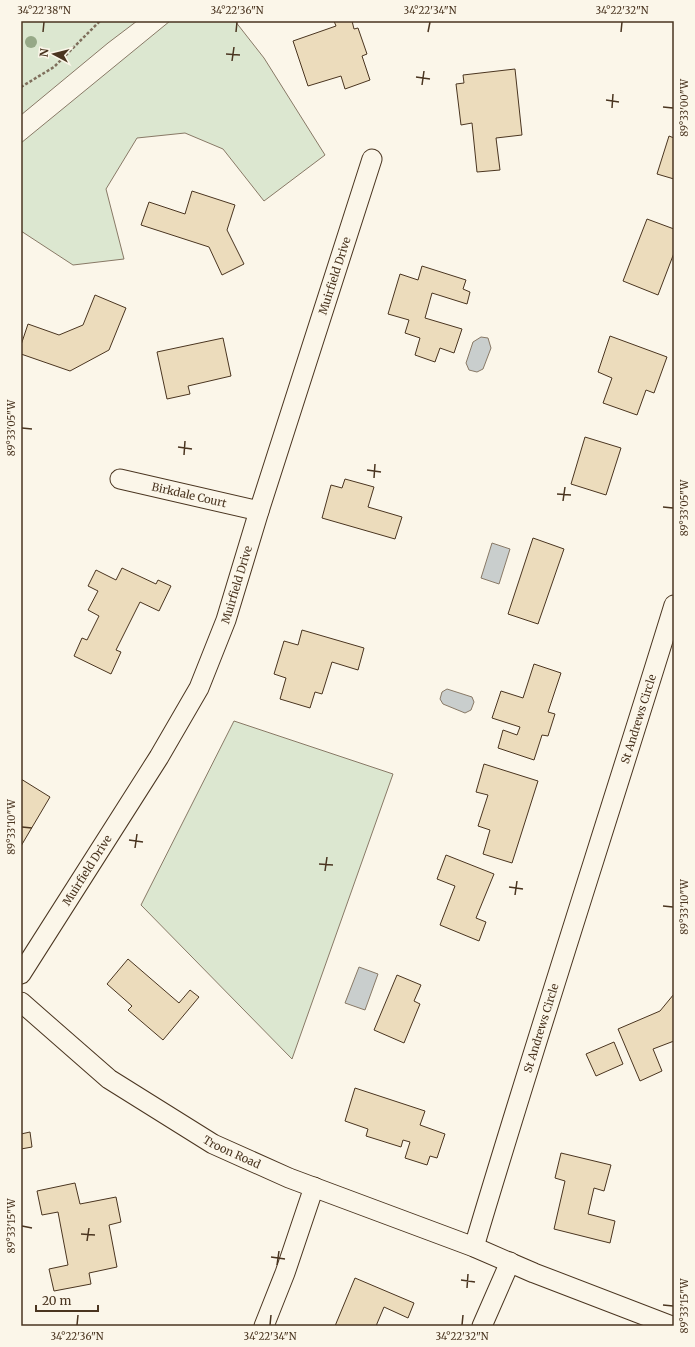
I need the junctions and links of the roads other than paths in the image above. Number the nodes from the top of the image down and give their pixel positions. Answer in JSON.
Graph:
{"nodes":[{"id":1,"x":372,"y":159,"type":"dead end"},
{"id":2,"x":120,"y":479,"type":"dead end"},
{"id":3,"x":259,"y":511,"type":"junction"},
{"id":4,"x":674,"y":605,"type":"edge"},
{"id":5,"x":21,"y":974,"type":"edge"},
{"id":6,"x":21,"y":1002,"type":"edge"},
{"id":7,"x":314,"y":1187,"type":"junction"},
{"id":8,"x":474,"y":1247,"type":"junction"},
{"id":9,"x":510,"y":1262,"type":"junction"},
{"id":10,"x":264,"y":1326,"type":"edge"},
{"id":11,"x":482,"y":1326,"type":"edge"},
{"id":12,"x":672,"y":1326,"type":"edge"}],
"edges":[{"from":1,"to":3,"type":"street","name":"Muirfield Drive"},
{"from":2,"to":3,"type":"street","name":"Birkdale Court"},
{"from":3,"to":5,"type":"street","name":"Muirfield Drive"},
{"from":4,"to":8,"type":"street","name":"St Andrews Circle"},
{"from":6,"to":7,"type":"street","name":"Troon Road"},
{"from":7,"to":8,"type":"street","name":"Troon Road"},
{"from":7,"to":10,"type":"street"},
{"from":8,"to":9,"type":"street"},
{"from":9,"to":11,"type":"street"},
{"from":9,"to":12,"type":"street"}]}
